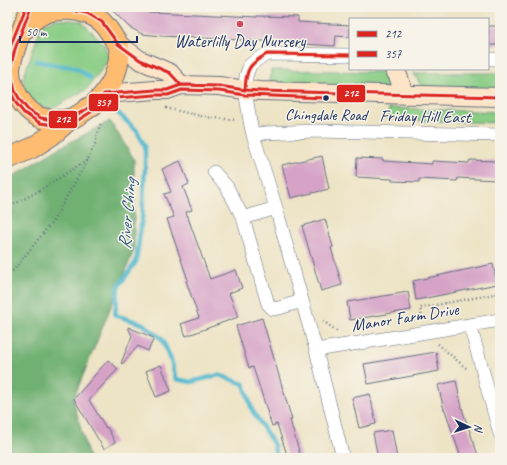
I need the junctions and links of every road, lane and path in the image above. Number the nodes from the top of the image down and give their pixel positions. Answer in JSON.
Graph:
{"nodes":[{"id":1,"x":31,"y":7,"type":"edge"},
{"id":2,"x":75,"y":9,"type":"edge"},
{"id":3,"x":118,"y":44,"type":"junction"},
{"id":4,"x":349,"y":55,"type":"edge"},
{"id":5,"x":13,"y":58,"type":"edge"},
{"id":6,"x":489,"y":58,"type":"edge"},
{"id":7,"x":500,"y":59,"type":"edge"},
{"id":8,"x":395,"y":70,"type":"edge"},
{"id":9,"x":181,"y":85,"type":"junction"},
{"id":10,"x":245,"y":90,"type":"junction"},
{"id":11,"x":404,"y":95,"type":"junction"},
{"id":12,"x":500,"y":97,"type":"edge"},
{"id":13,"x":100,"y":105,"type":"junction"},
{"id":14,"x":164,"y":107,"type":"dead end"},
{"id":15,"x":70,"y":119,"type":"junction"},
{"id":16,"x":238,"y":120,"type":"dead end"},
{"id":17,"x":253,"y":135,"type":"junction"},
{"id":18,"x":500,"y":135,"type":"edge"},
{"id":19,"x":7,"y":159,"type":"edge"},
{"id":20,"x":88,"y":159,"type":"junction"},
{"id":21,"x":214,"y":172,"type":"dead end"},
{"id":22,"x":7,"y":208,"type":"edge"},
{"id":23,"x":276,"y":208,"type":"junction"},
{"id":24,"x":243,"y":218,"type":"junction"},
{"id":25,"x":7,"y":277,"type":"edge"},
{"id":26,"x":303,"y":303,"type":"junction"},
{"id":27,"x":500,"y":320,"type":"edge"},
{"id":28,"x":470,"y":325,"type":"junction"},
{"id":29,"x":354,"y":344,"type":"junction"},
{"id":30,"x":316,"y":350,"type":"junction"},
{"id":31,"x":500,"y":434,"type":"edge"},
{"id":32,"x":343,"y":458,"type":"edge"}],
"edges":[{"from":1,"to":5,"type":"main road"},
{"from":2,"to":3,"type":"main road"},
{"from":2,"to":5,"type":"main road"},
{"from":3,"to":9,"type":"main road"},
{"from":3,"to":13,"type":"main road"},
{"from":4,"to":10,"type":"street"},
{"from":5,"to":15,"type":"main road"},
{"from":6,"to":7,"type":"street"},
{"from":8,"to":11,"type":"main road"},
{"from":9,"to":10,"type":"main road"},
{"from":9,"to":13,"type":"main road"},
{"from":10,"to":11,"type":"main road"},
{"from":10,"to":17,"type":"street"},
{"from":11,"to":12,"type":"main road"},
{"from":13,"to":15,"type":"main road"},
{"from":13,"to":20,"type":"path"},
{"from":14,"to":16,"type":"path"},
{"from":15,"to":19,"type":"main road"},
{"from":17,"to":18,"type":"street","name":"Friday Hill East"},
{"from":17,"to":23,"type":"street"},
{"from":20,"to":22,"type":"path"},
{"from":20,"to":25,"type":"path"},
{"from":21,"to":24,"type":"street"},
{"from":23,"to":24,"type":"street"},
{"from":23,"to":26,"type":"street"},
{"from":24,"to":26,"type":"street"},
{"from":26,"to":29,"type":"path"},
{"from":26,"to":30,"type":"street"},
{"from":27,"to":28,"type":"street","name":"Manor Farm Drive"},
{"from":28,"to":29,"type":"street","name":"Manor Farm Drive"},
{"from":28,"to":31,"type":"street"},
{"from":29,"to":30,"type":"street","name":"Manor Farm Drive"},
{"from":30,"to":32,"type":"street"}]}
